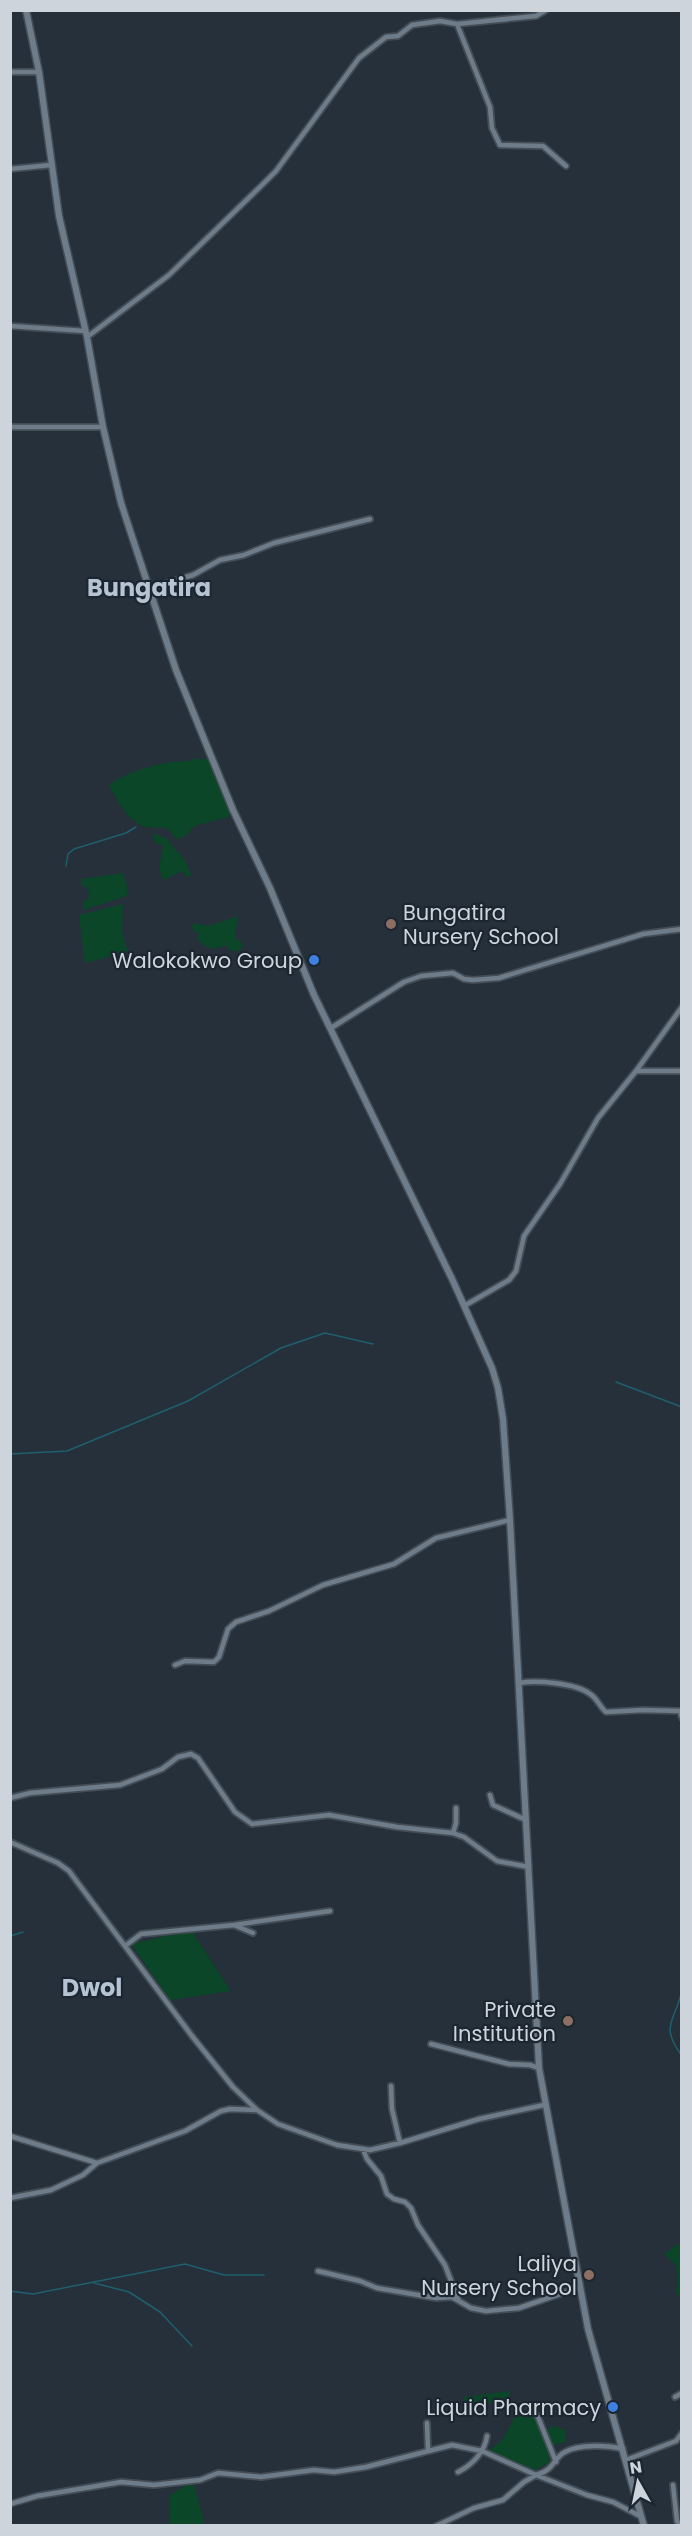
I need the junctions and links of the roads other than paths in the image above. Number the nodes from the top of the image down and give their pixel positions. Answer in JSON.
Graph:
{"nodes":[{"id":1,"x":26,"y":10,"type":"edge"},
{"id":2,"x":546,"y":10,"type":"edge"},
{"id":3,"x":457,"y":24,"type":"junction"},
{"id":4,"x":10,"y":72,"type":"edge"},
{"id":5,"x":39,"y":72,"type":"junction"},
{"id":6,"x":51,"y":165,"type":"junction"},
{"id":7,"x":566,"y":166,"type":"dead end"},
{"id":8,"x":10,"y":169,"type":"edge"},
{"id":9,"x":10,"y":326,"type":"edge"},
{"id":10,"x":86,"y":334,"type":"junction"},
{"id":11,"x":10,"y":427,"type":"edge"},
{"id":12,"x":103,"y":427,"type":"junction"},
{"id":13,"x":370,"y":519,"type":"dead end"},
{"id":14,"x":150,"y":588,"type":"junction"},
{"id":15,"x":681,"y":929,"type":"edge"},
{"id":16,"x":681,"y":1007,"type":"edge"},
{"id":17,"x":331,"y":1028,"type":"junction"},
{"id":18,"x":636,"y":1071,"type":"junction"},
{"id":19,"x":681,"y":1071,"type":"edge"},
{"id":20,"x":464,"y":1306,"type":"junction"},
{"id":21,"x":510,"y":1520,"type":"junction"},
{"id":22,"x":174,"y":1665,"type":"dead end"},
{"id":23,"x":519,"y":1683,"type":"junction"},
{"id":24,"x":681,"y":1718,"type":"edge"},
{"id":25,"x":490,"y":1795,"type":"dead end"},
{"id":26,"x":10,"y":1798,"type":"edge"},
{"id":27,"x":456,"y":1808,"type":"dead end"},
{"id":28,"x":526,"y":1820,"type":"junction"},
{"id":29,"x":453,"y":1833,"type":"junction"},
{"id":30,"x":10,"y":1842,"type":"edge"},
{"id":31,"x":529,"y":1867,"type":"junction"},
{"id":32,"x":330,"y":1911,"type":"dead end"},
{"id":33,"x":234,"y":1925,"type":"junction"},
{"id":34,"x":253,"y":1934,"type":"dead end"},
{"id":35,"x":125,"y":1946,"type":"junction"},
{"id":36,"x":431,"y":2044,"type":"dead end"},
{"id":37,"x":539,"y":2068,"type":"junction"},
{"id":38,"x":391,"y":2086,"type":"dead end"},
{"id":39,"x":544,"y":2105,"type":"junction"},
{"id":40,"x":257,"y":2109,"type":"junction"},
{"id":41,"x":10,"y":2136,"type":"edge"},
{"id":42,"x":400,"y":2144,"type":"junction"},
{"id":43,"x":363,"y":2149,"type":"junction"},
{"id":44,"x":97,"y":2163,"type":"junction"},
{"id":45,"x":10,"y":2198,"type":"edge"},
{"id":46,"x":318,"y":2271,"type":"dead end"},
{"id":47,"x":580,"y":2287,"type":"junction"},
{"id":48,"x":458,"y":2299,"type":"junction"},
{"id":49,"x":681,"y":2393,"type":"edge"},
{"id":50,"x":675,"y":2397,"type":"dead end"},
{"id":51,"x":530,"y":2407,"type":"dead end"},
{"id":52,"x":427,"y":2423,"type":"dead end"},
{"id":53,"x":681,"y":2433,"type":"edge"},
{"id":54,"x":487,"y":2436,"type":"dead end"},
{"id":55,"x":679,"y":2440,"type":"edge"},
{"id":56,"x":623,"y":2449,"type":"junction"},
{"id":57,"x":428,"y":2450,"type":"junction"},
{"id":58,"x":482,"y":2451,"type":"junction"},
{"id":59,"x":626,"y":2460,"type":"junction"},
{"id":60,"x":556,"y":2462,"type":"junction"},
{"id":61,"x":458,"y":2472,"type":"dead end"},
{"id":62,"x":536,"y":2475,"type":"junction"},
{"id":63,"x":673,"y":2485,"type":"dead end"},
{"id":64,"x":10,"y":2504,"type":"edge"},
{"id":65,"x":640,"y":2516,"type":"junction"},
{"id":66,"x":436,"y":2526,"type":"edge"},
{"id":67,"x":644,"y":2526,"type":"edge"},
{"id":68,"x":680,"y":2526,"type":"edge"}],
"edges":[{"from":1,"to":5,"type":"street"},
{"from":2,"to":3,"type":"street"},
{"from":3,"to":7,"type":"street"},
{"from":3,"to":10,"type":"street"},
{"from":4,"to":5,"type":"street"},
{"from":5,"to":6,"type":"street"},
{"from":6,"to":8,"type":"street"},
{"from":6,"to":10,"type":"street"},
{"from":9,"to":10,"type":"street"},
{"from":10,"to":12,"type":"street"},
{"from":11,"to":12,"type":"street"},
{"from":12,"to":14,"type":"street"},
{"from":13,"to":14,"type":"street"},
{"from":14,"to":17,"type":"street"},
{"from":15,"to":17,"type":"street"},
{"from":16,"to":18,"type":"street"},
{"from":17,"to":20,"type":"street"},
{"from":18,"to":19,"type":"street"},
{"from":18,"to":20,"type":"street"},
{"from":20,"to":21,"type":"street"},
{"from":21,"to":22,"type":"street"},
{"from":21,"to":23,"type":"street"},
{"from":23,"to":24,"type":"street"},
{"from":23,"to":28,"type":"street"},
{"from":25,"to":28,"type":"street"},
{"from":26,"to":29,"type":"street"},
{"from":27,"to":29,"type":"street"},
{"from":28,"to":31,"type":"street"},
{"from":29,"to":31,"type":"street"},
{"from":30,"to":35,"type":"street"},
{"from":31,"to":37,"type":"street"},
{"from":32,"to":33,"type":"street"},
{"from":33,"to":34,"type":"street"},
{"from":33,"to":35,"type":"street"},
{"from":35,"to":40,"type":"street"},
{"from":36,"to":37,"type":"street"},
{"from":37,"to":39,"type":"street"},
{"from":38,"to":42,"type":"street"},
{"from":39,"to":42,"type":"street"},
{"from":39,"to":47,"type":"street"},
{"from":40,"to":43,"type":"street"},
{"from":40,"to":44,"type":"street"},
{"from":41,"to":44,"type":"street"},
{"from":42,"to":43,"type":"street"},
{"from":43,"to":48,"type":"street"},
{"from":44,"to":45,"type":"street"},
{"from":46,"to":48,"type":"street"},
{"from":47,"to":48,"type":"street"},
{"from":47,"to":56,"type":"street"},
{"from":49,"to":50,"type":"street"},
{"from":51,"to":60,"type":"street"},
{"from":52,"to":57,"type":"street"},
{"from":53,"to":55,"type":"street"},
{"from":54,"to":58,"type":"street"},
{"from":55,"to":59,"type":"street"},
{"from":56,"to":59,"type":"street"},
{"from":56,"to":60,"type":"street"},
{"from":57,"to":58,"type":"street"},
{"from":57,"to":64,"type":"street"},
{"from":58,"to":61,"type":"street"},
{"from":58,"to":62,"type":"street"},
{"from":59,"to":65,"type":"street"},
{"from":60,"to":62,"type":"street"},
{"from":62,"to":65,"type":"street"},
{"from":62,"to":66,"type":"street"},
{"from":63,"to":68,"type":"street"},
{"from":65,"to":67,"type":"street"}]}
